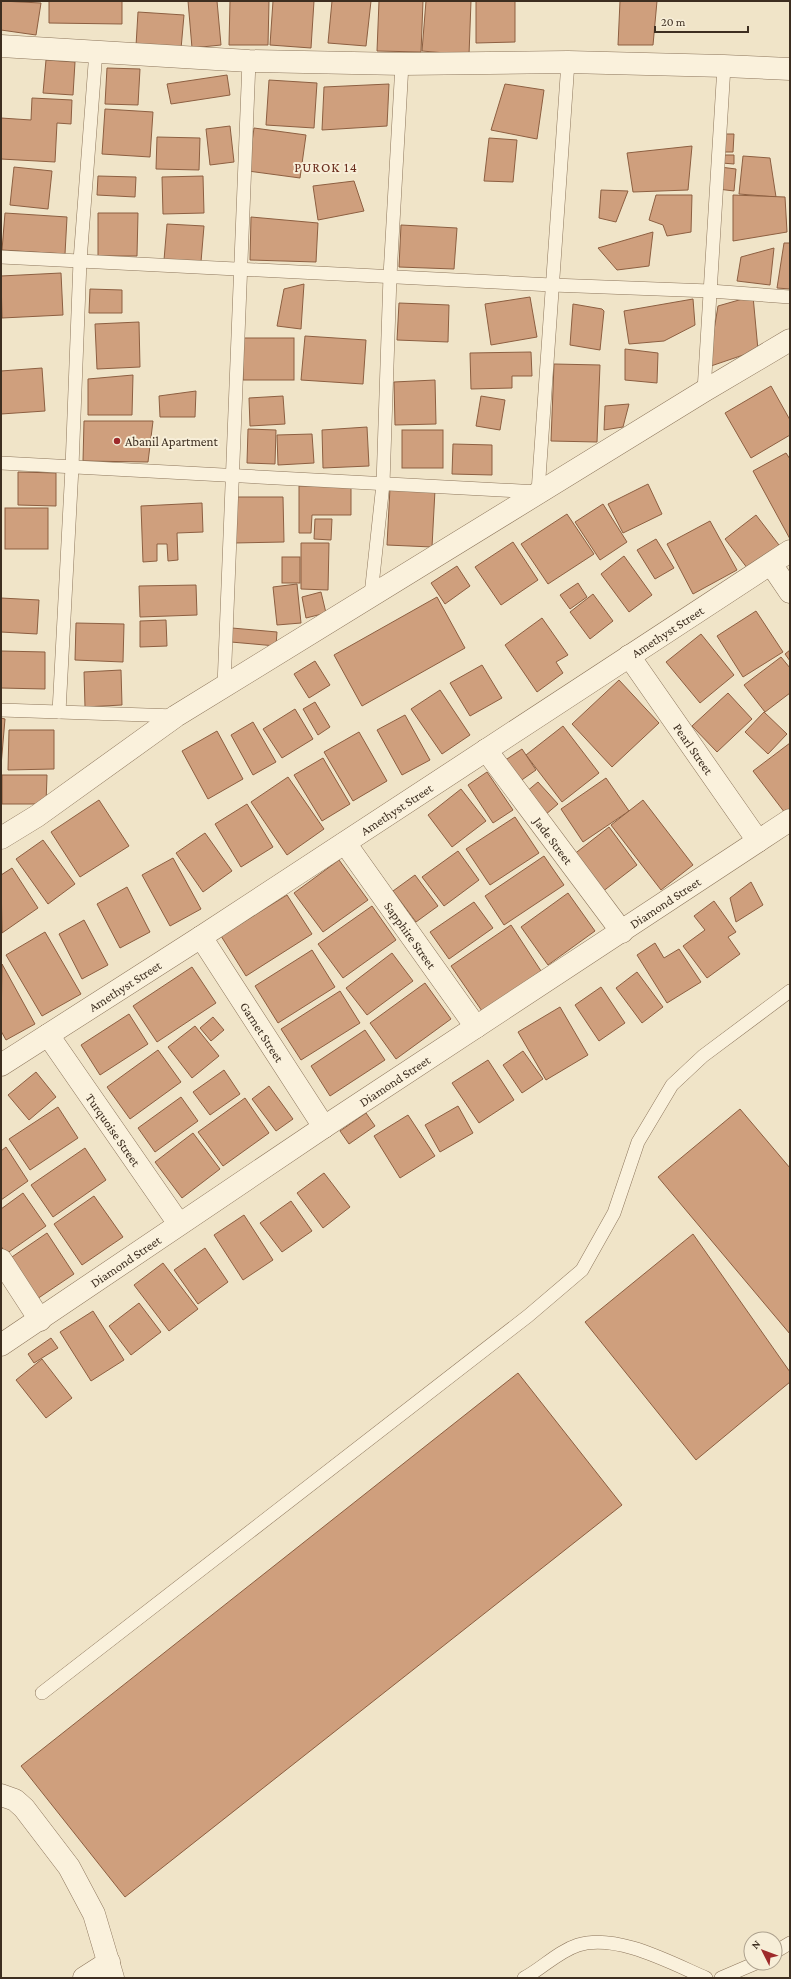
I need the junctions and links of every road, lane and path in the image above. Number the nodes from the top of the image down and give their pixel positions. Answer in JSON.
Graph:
{"nodes":[{"id":1,"x":1,"y":46,"type":"edge"},
{"id":2,"x":96,"y":51,"type":"junction"},
{"id":3,"x":249,"y":61,"type":"junction"},
{"id":4,"x":568,"y":62,"type":"junction"},
{"id":5,"x":402,"y":64,"type":"junction"},
{"id":6,"x":724,"y":66,"type":"junction"},
{"id":7,"x":790,"y":69,"type":"edge"},
{"id":8,"x":1,"y":257,"type":"edge"},
{"id":9,"x":80,"y":261,"type":"junction"},
{"id":10,"x":241,"y":268,"type":"junction"},
{"id":11,"x":390,"y":276,"type":"junction"},
{"id":12,"x":552,"y":285,"type":"junction"},
{"id":13,"x":710,"y":291,"type":"junction"},
{"id":14,"x":790,"y":297,"type":"edge"},
{"id":15,"x":790,"y":340,"type":"edge"},
{"id":16,"x":704,"y":391,"type":"junction"},
{"id":17,"x":1,"y":463,"type":"edge"},
{"id":18,"x":72,"y":467,"type":"junction"},
{"id":19,"x":232,"y":476,"type":"junction"},
{"id":20,"x":383,"y":484,"type":"junction"},
{"id":21,"x":538,"y":492,"type":"junction"},
{"id":22,"x":790,"y":552,"type":"edge"},
{"id":23,"x":771,"y":564,"type":"junction"},
{"id":24,"x":790,"y":592,"type":"edge"},
{"id":25,"x":371,"y":595,"type":"junction"},
{"id":26,"x":629,"y":656,"type":"junction"},
{"id":27,"x":224,"y":686,"type":"junction"},
{"id":28,"x":1,"y":710,"type":"edge"},
{"id":29,"x":59,"y":712,"type":"junction"},
{"id":30,"x":176,"y":716,"type":"junction"},
{"id":31,"x":486,"y":750,"type":"junction"},
{"id":32,"x":790,"y":820,"type":"edge"},
{"id":33,"x":1,"y":838,"type":"edge"},
{"id":34,"x":758,"y":841,"type":"junction"},
{"id":35,"x":345,"y":843,"type":"junction"},
{"id":36,"x":622,"y":932,"type":"junction"},
{"id":37,"x":200,"y":937,"type":"junction"},
{"id":38,"x":790,"y":991,"type":"edge"},
{"id":39,"x":476,"y":1027,"type":"junction"},
{"id":40,"x":48,"y":1035,"type":"junction"},
{"id":41,"x":1,"y":1065,"type":"edge"},
{"id":42,"x":324,"y":1127,"type":"junction"},
{"id":43,"x":179,"y":1224,"type":"junction"},
{"id":44,"x":1,"y":1260,"type":"edge"},
{"id":45,"x":40,"y":1320,"type":"junction"},
{"id":46,"x":1,"y":1345,"type":"edge"},
{"id":47,"x":42,"y":1693,"type":"dead end"},
{"id":48,"x":1,"y":1795,"type":"edge"},
{"id":49,"x":743,"y":1969,"type":"edge"},
{"id":50,"x":111,"y":1970,"type":"edge"},
{"id":51,"x":84,"y":1978,"type":"edge"},
{"id":52,"x":524,"y":1978,"type":"edge"},
{"id":53,"x":706,"y":1978,"type":"edge"},
{"id":54,"x":721,"y":1978,"type":"edge"}],
"edges":[{"from":1,"to":2,"type":"street"},
{"from":2,"to":3,"type":"street"},
{"from":2,"to":9,"type":"lane"},
{"from":3,"to":5,"type":"street"},
{"from":3,"to":10,"type":"lane"},
{"from":4,"to":5,"type":"street"},
{"from":4,"to":6,"type":"street"},
{"from":4,"to":12,"type":"lane"},
{"from":5,"to":11,"type":"lane"},
{"from":6,"to":7,"type":"street"},
{"from":6,"to":13,"type":"lane"},
{"from":8,"to":9,"type":"lane"},
{"from":9,"to":10,"type":"lane"},
{"from":9,"to":18,"type":"lane"},
{"from":10,"to":11,"type":"lane"},
{"from":10,"to":19,"type":"lane"},
{"from":11,"to":12,"type":"lane"},
{"from":11,"to":20,"type":"lane"},
{"from":12,"to":13,"type":"lane"},
{"from":12,"to":21,"type":"lane"},
{"from":13,"to":14,"type":"lane"},
{"from":13,"to":16,"type":"lane"},
{"from":15,"to":16,"type":"street"},
{"from":16,"to":21,"type":"street"},
{"from":17,"to":18,"type":"lane"},
{"from":18,"to":19,"type":"lane"},
{"from":18,"to":29,"type":"lane"},
{"from":19,"to":20,"type":"lane"},
{"from":19,"to":27,"type":"lane"},
{"from":20,"to":21,"type":"lane"},
{"from":20,"to":25,"type":"lane"},
{"from":21,"to":25,"type":"street"},
{"from":22,"to":23,"type":"street","name":"Amethyst Street"},
{"from":23,"to":24,"type":"street"},
{"from":23,"to":26,"type":"street","name":"Amethyst Street"},
{"from":25,"to":27,"type":"street"},
{"from":26,"to":31,"type":"street","name":"Amethyst Street"},
{"from":26,"to":34,"type":"street","name":"Pearl Street"},
{"from":27,"to":30,"type":"street"},
{"from":28,"to":29,"type":"lane"},
{"from":29,"to":30,"type":"lane"},
{"from":30,"to":33,"type":"street"},
{"from":31,"to":35,"type":"street","name":"Amethyst Street"},
{"from":31,"to":36,"type":"street","name":"Jade Street"},
{"from":32,"to":34,"type":"street","name":"Diamond Street"},
{"from":34,"to":36,"type":"street","name":"Diamond Street"},
{"from":35,"to":37,"type":"street","name":"Amethyst Street"},
{"from":35,"to":39,"type":"street","name":"Sapphire Street"},
{"from":36,"to":39,"type":"street","name":"Diamond Street"},
{"from":37,"to":40,"type":"street","name":"Amethyst Street"},
{"from":37,"to":42,"type":"street","name":"Garnet Street"},
{"from":38,"to":47,"type":"lane"},
{"from":39,"to":42,"type":"street","name":"Diamond Street"},
{"from":40,"to":41,"type":"street","name":"Amethyst Street"},
{"from":40,"to":43,"type":"street","name":"Turquoise Street"},
{"from":42,"to":43,"type":"street","name":"Diamond Street"},
{"from":43,"to":45,"type":"street","name":"Diamond Street"},
{"from":44,"to":45,"type":"street"},
{"from":45,"to":46,"type":"street","name":"Diamond Street"},
{"from":48,"to":50,"type":"street"},
{"from":49,"to":54,"type":"lane"},
{"from":50,"to":51,"type":"street"},
{"from":52,"to":53,"type":"lane"}]}
